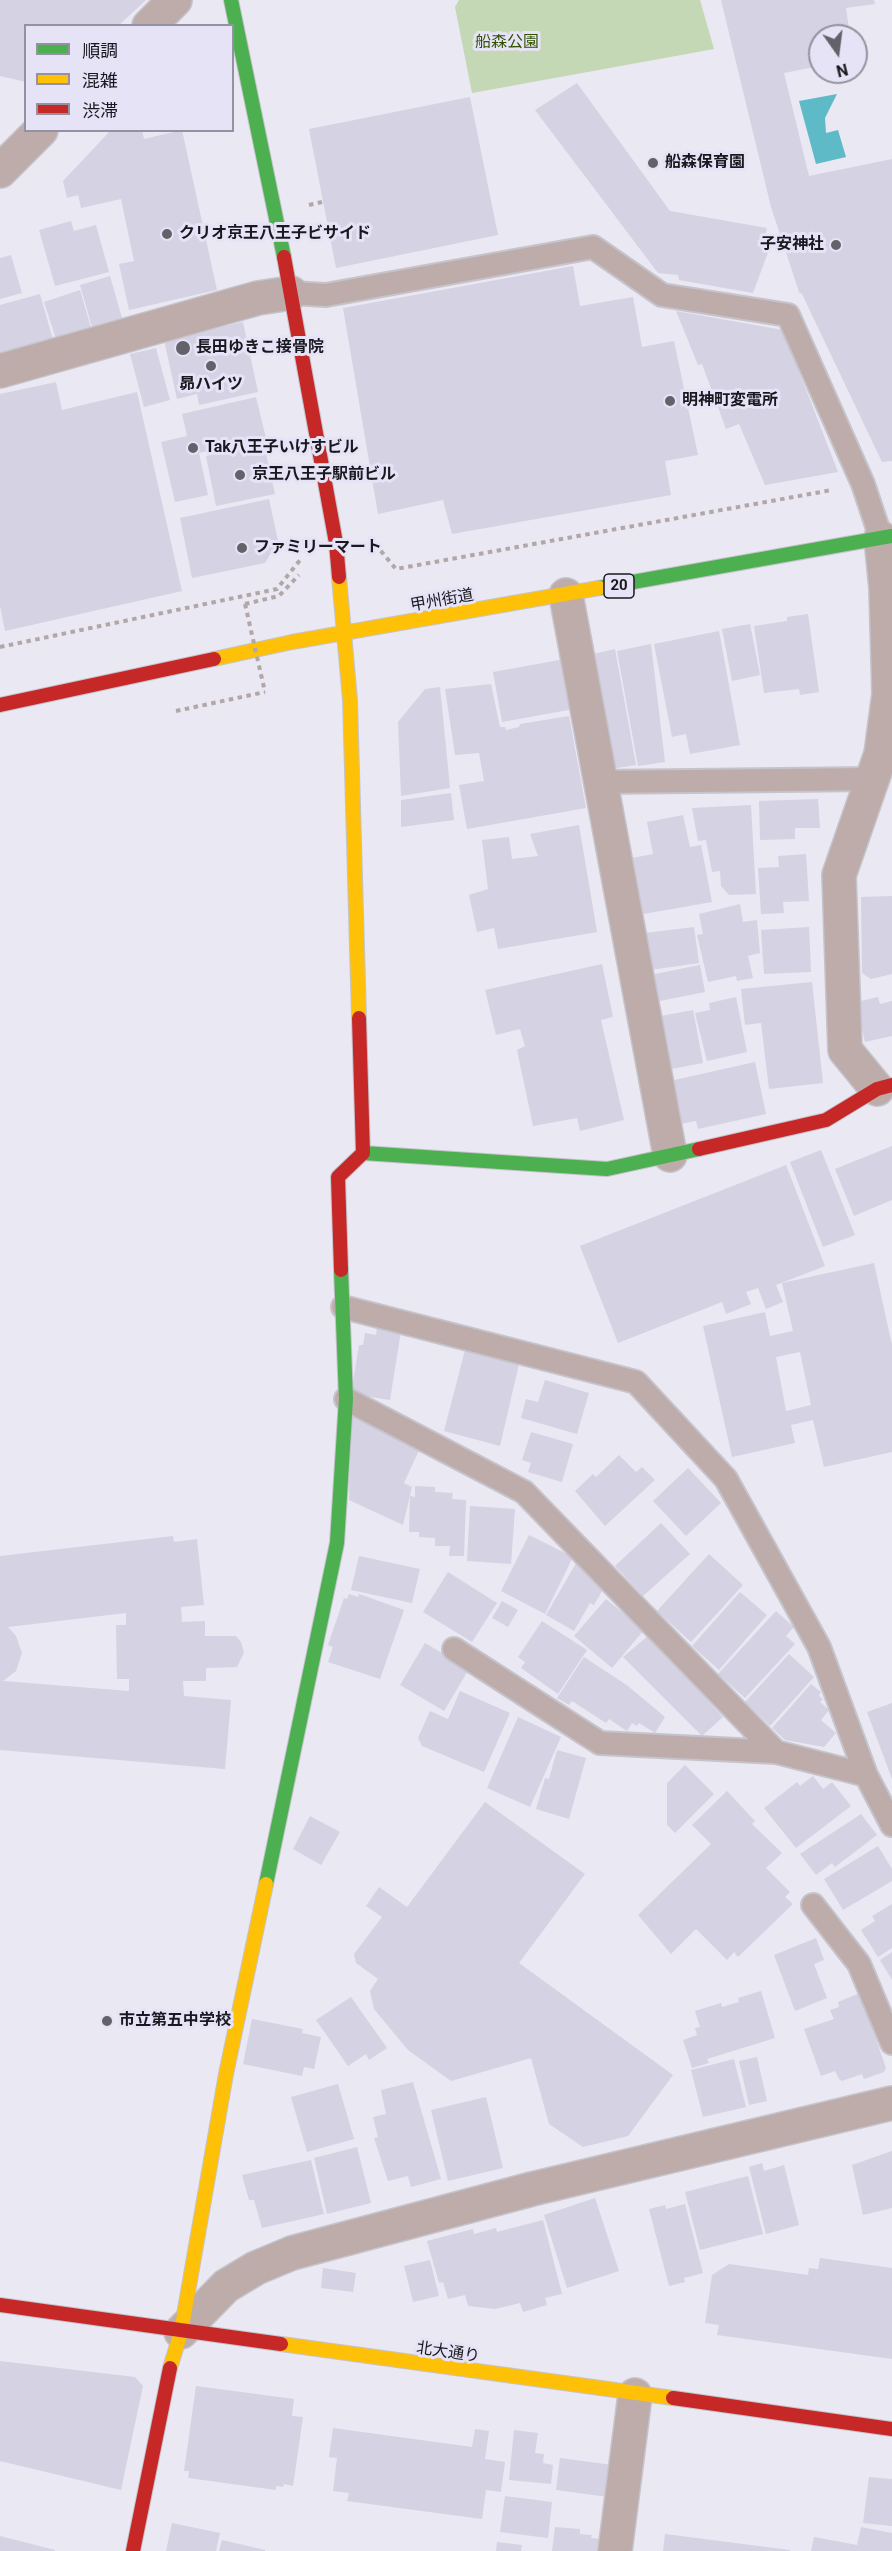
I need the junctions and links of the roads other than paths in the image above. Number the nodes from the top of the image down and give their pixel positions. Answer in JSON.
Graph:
{"nodes":[{"id":1,"x":175,"y":0,"type":"edge"},
{"id":2,"x":231,"y":0,"type":"edge"},
{"id":3,"x":151,"y":24,"type":"edge"},
{"id":4,"x":39,"y":132,"type":"edge"},
{"id":5,"x":0,"y":171,"type":"edge"},
{"id":6,"x":291,"y":292,"type":"junction"},
{"id":7,"x":0,"y":371,"type":"edge"},
{"id":8,"x":886,"y":537,"type":"edge"},
{"id":9,"x":566,"y":595,"type":"junction"},
{"id":10,"x":345,"y":635,"type":"junction"},
{"id":11,"x":891,"y":693,"type":"edge"},
{"id":12,"x":0,"y":705,"type":"edge"},
{"id":13,"x":872,"y":779,"type":"junction"},
{"id":14,"x":599,"y":782,"type":"junction"},
{"id":15,"x":887,"y":1093,"type":"edge"},
{"id":16,"x":363,"y":1153,"type":"junction"},
{"id":17,"x":670,"y":1155,"type":"junction"},
{"id":18,"x":343,"y":1307,"type":"junction"},
{"id":19,"x":346,"y":1399,"type":"junction"},
{"id":20,"x":454,"y":1649,"type":"dead end"},
{"id":21,"x":776,"y":1752,"type":"junction"},
{"id":22,"x":866,"y":1775,"type":"junction"},
{"id":23,"x":892,"y":1825,"type":"edge"},
{"id":24,"x":813,"y":1905,"type":"dead end"},
{"id":25,"x":892,"y":2043,"type":"edge"},
{"id":26,"x":892,"y":2103,"type":"edge"},
{"id":27,"x":0,"y":2305,"type":"edge"},
{"id":28,"x":181,"y":2332,"type":"junction"},
{"id":29,"x":635,"y":2395,"type":"junction"},
{"id":30,"x":892,"y":2429,"type":"edge"},
{"id":31,"x":133,"y":2551,"type":"edge"},
{"id":32,"x":615,"y":2551,"type":"edge"}],
"edges":[{"from":1,"to":3,"type":"street"},
{"from":2,"to":6,"type":"main road"},
{"from":4,"to":5,"type":"street"},
{"from":6,"to":7,"type":"street"},
{"from":6,"to":8,"type":"lane"},
{"from":6,"to":10,"type":"main road"},
{"from":8,"to":9,"type":"main road","name":"甲州街道","number":"20"},
{"from":8,"to":11,"type":"street"},
{"from":9,"to":10,"type":"main road","name":"甲州街道","number":"20"},
{"from":9,"to":14,"type":"street"},
{"from":10,"to":12,"type":"main road","name":"甲州街道","number":"20"},
{"from":10,"to":16,"type":"main road"},
{"from":11,"to":13,"type":"street"},
{"from":13,"to":14,"type":"lane"},
{"from":13,"to":15,"type":"street"},
{"from":14,"to":17,"type":"street"},
{"from":15,"to":17,"type":"main road"},
{"from":16,"to":17,"type":"main road"},
{"from":16,"to":18,"type":"main road"},
{"from":18,"to":19,"type":"main road"},
{"from":18,"to":22,"type":"lane"},
{"from":19,"to":21,"type":"lane"},
{"from":19,"to":28,"type":"main road"},
{"from":20,"to":21,"type":"lane"},
{"from":21,"to":22,"type":"lane"},
{"from":22,"to":23,"type":"lane"},
{"from":24,"to":25,"type":"lane"},
{"from":26,"to":28,"type":"street"},
{"from":27,"to":28,"type":"main road","name":"北大通り"},
{"from":28,"to":29,"type":"main road","name":"北大通り"},
{"from":28,"to":31,"type":"main road"},
{"from":29,"to":30,"type":"main road","name":"北大通り"},
{"from":29,"to":32,"type":"street"}]}
